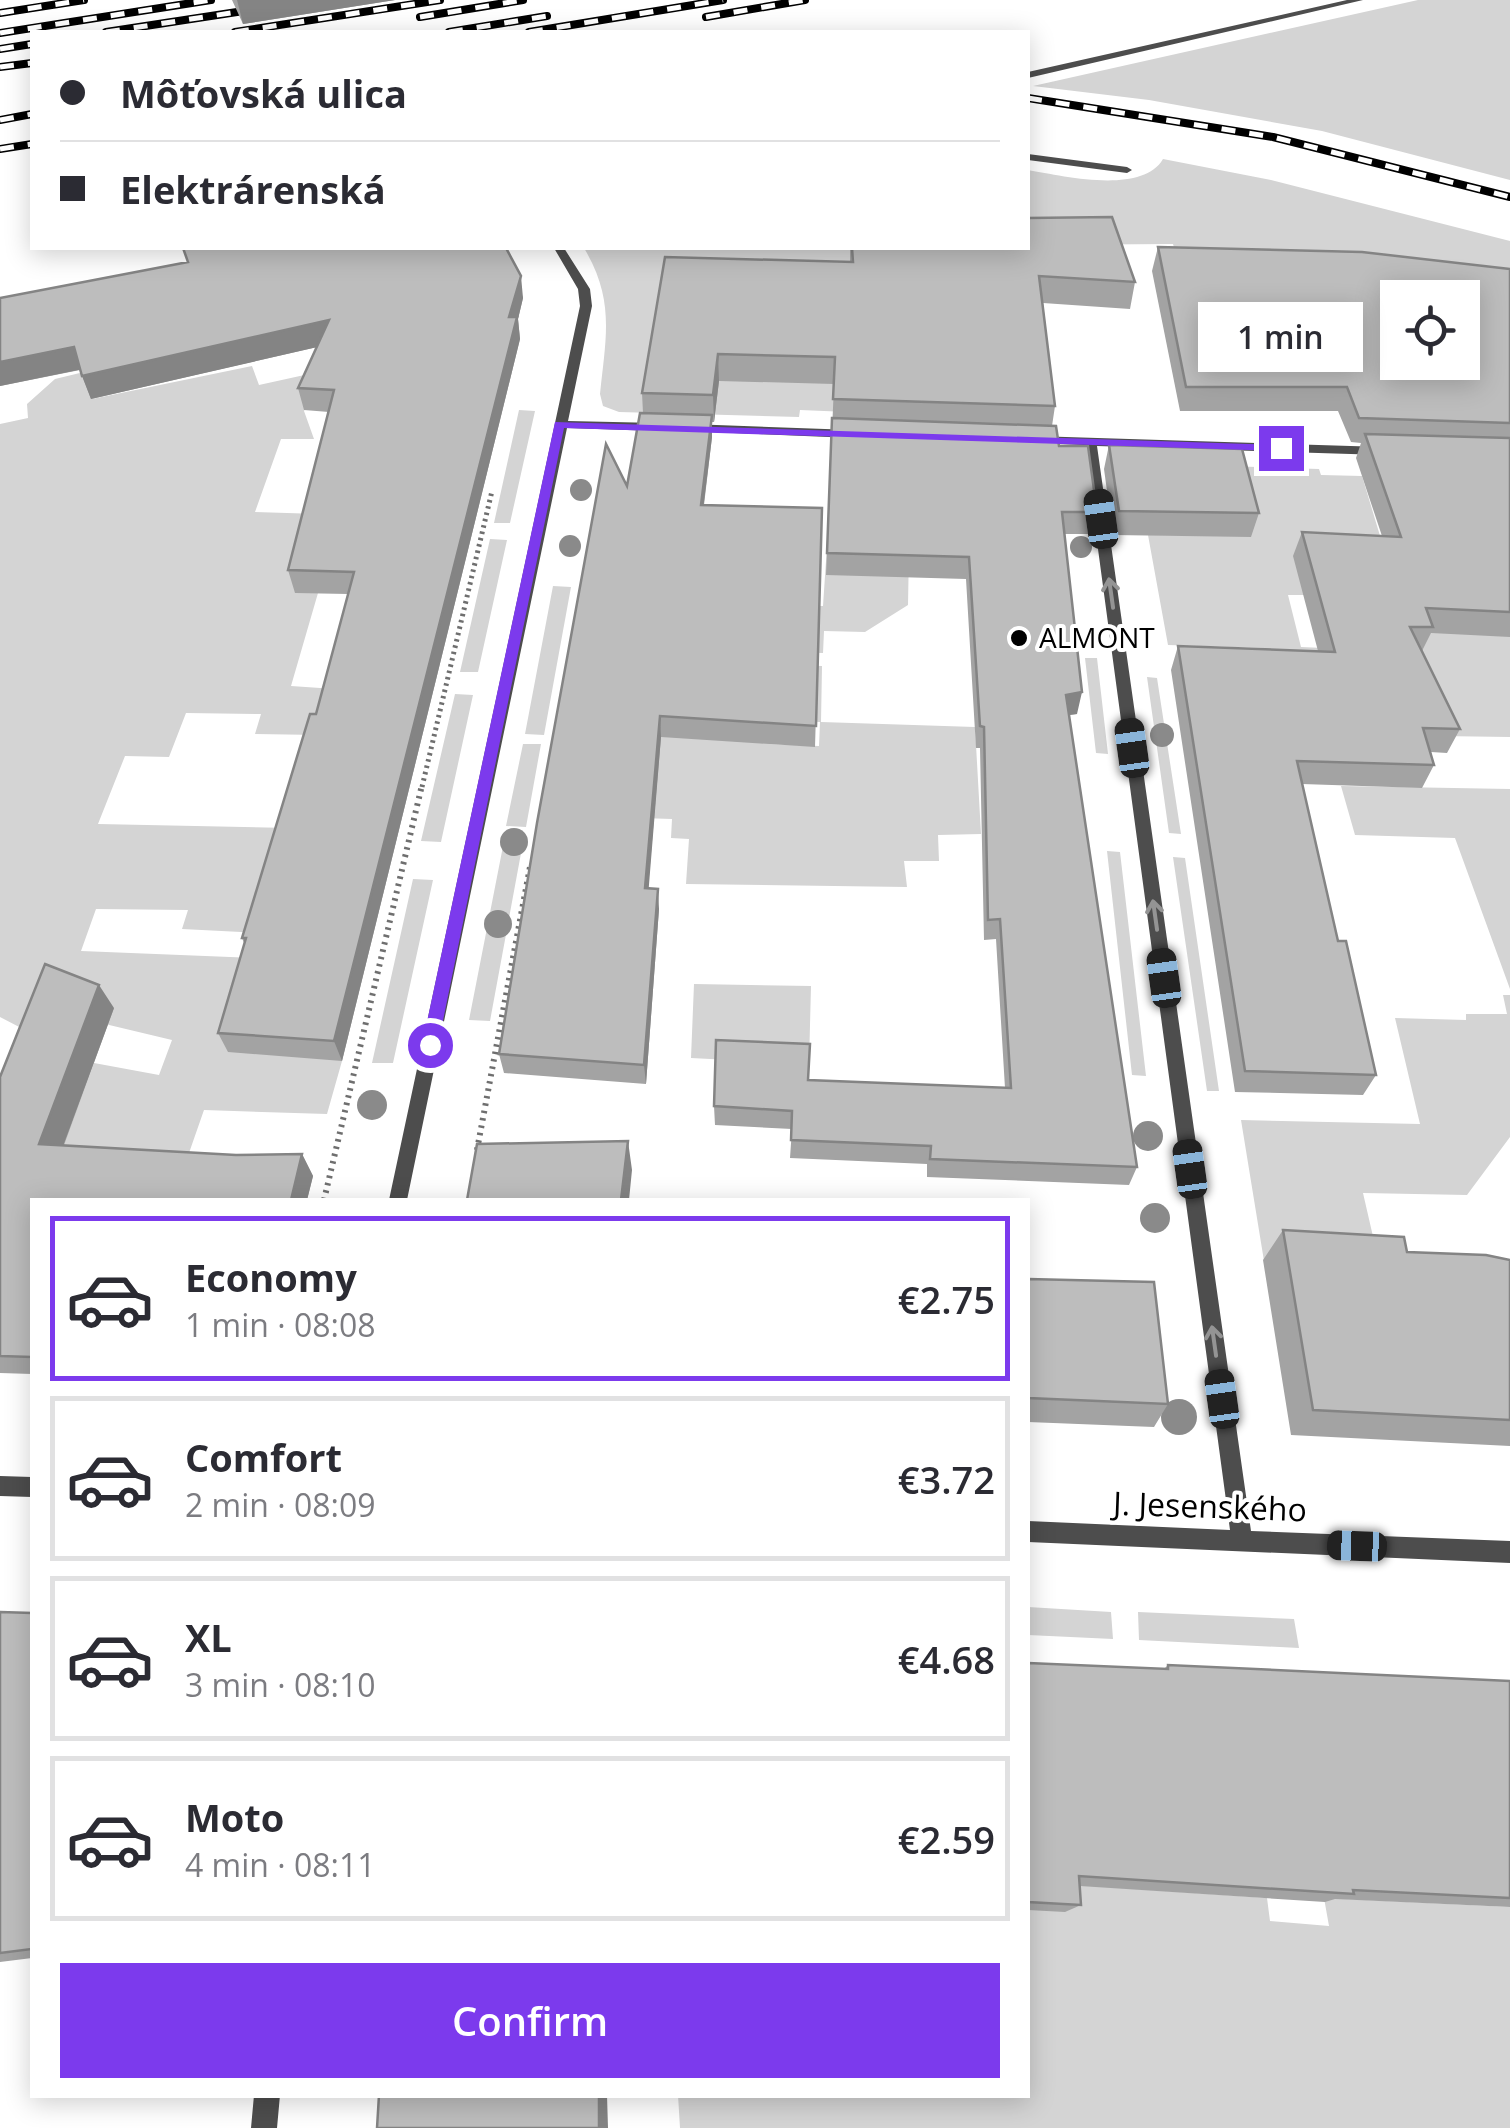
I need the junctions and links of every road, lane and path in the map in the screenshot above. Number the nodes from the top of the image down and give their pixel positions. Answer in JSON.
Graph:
{"nodes":[{"id":1,"x":1358,"y":0,"type":"edge"},
{"id":2,"x":1030,"y":75,"type":"edge"},
{"id":3,"x":1030,"y":156,"type":"edge"},
{"id":4,"x":1126,"y":170,"type":"dead end"},
{"id":5,"x":560,"y":250,"type":"edge"},
{"id":6,"x":559,"y":424,"type":"junction"},
{"id":7,"x":862,"y":434,"type":"edge"},
{"id":8,"x":1017,"y":440,"type":"edge"},
{"id":9,"x":1090,"y":442,"type":"junction"},
{"id":10,"x":1395,"y":452,"type":"edge"},
{"id":11,"x":487,"y":513,"type":"dead end"},
{"id":12,"x":531,"y":862,"type":"edge"},
{"id":13,"x":475,"y":1161,"type":"edge"},
{"id":14,"x":324,"y":1198,"type":"edge"},
{"id":15,"x":398,"y":1198,"type":"edge"},
{"id":16,"x":0,"y":1486,"type":"edge"},
{"id":17,"x":30,"y":1487,"type":"edge"},
{"id":18,"x":1030,"y":1532,"type":"edge"},
{"id":19,"x":1242,"y":1541,"type":"junction"},
{"id":20,"x":1510,"y":1552,"type":"edge"},
{"id":21,"x":267,"y":2098,"type":"edge"},
{"id":22,"x":264,"y":2128,"type":"edge"}],
"edges":[{"from":1,"to":2,"type":"street"},
{"from":3,"to":4,"type":"street"},
{"from":5,"to":6,"type":"street"},
{"from":6,"to":7,"type":"street"},
{"from":6,"to":15,"type":"street"},
{"from":8,"to":9,"type":"street"},
{"from":9,"to":10,"type":"street"},
{"from":19,"to":9,"type":"street","one_way":true},
{"from":11,"to":14,"type":"path"},
{"from":12,"to":13,"type":"path"},
{"from":16,"to":17,"type":"street"},
{"from":18,"to":19,"type":"street","name":"J. Jesenského"},
{"from":19,"to":20,"type":"street","name":"J. Jesenského"},
{"from":21,"to":22,"type":"street"}]}
